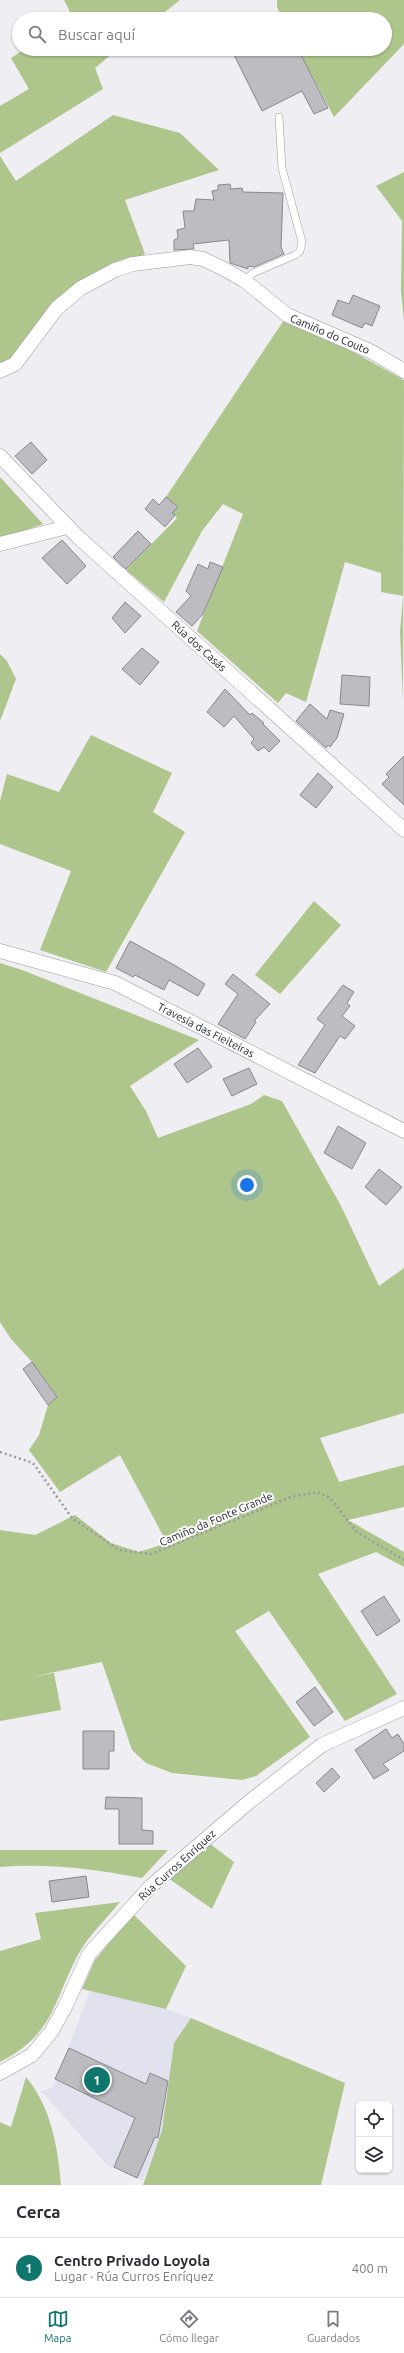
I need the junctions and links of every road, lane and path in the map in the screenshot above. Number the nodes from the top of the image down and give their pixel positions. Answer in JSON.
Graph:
{"nodes":[{"id":1,"x":279,"y":117,"type":"dead end"},
{"id":2,"x":245,"y":282,"type":"junction"},
{"id":3,"x":0,"y":371,"type":"edge"},
{"id":4,"x":404,"y":371,"type":"edge"},
{"id":5,"x":0,"y":456,"type":"edge"},
{"id":6,"x":67,"y":527,"type":"junction"},
{"id":7,"x":0,"y":544,"type":"edge"},
{"id":8,"x":404,"y":830,"type":"edge"},
{"id":9,"x":0,"y":952,"type":"edge"},
{"id":10,"x":404,"y":1131,"type":"edge"},
{"id":11,"x":0,"y":1452,"type":"edge"},
{"id":12,"x":404,"y":1560,"type":"edge"},
{"id":13,"x":404,"y":1708,"type":"edge"},
{"id":14,"x":0,"y":2073,"type":"edge"}],
"edges":[{"from":1,"to":2,"type":"lane"},
{"from":2,"to":3,"type":"street","name":"Camiño do Couto"},
{"from":2,"to":4,"type":"street","name":"Camiño do Couto"},
{"from":5,"to":6,"type":"street","name":"Rúa dos Casás"},
{"from":6,"to":7,"type":"street"},
{"from":6,"to":8,"type":"street","name":"Rúa dos Casás"},
{"from":9,"to":10,"type":"street","name":"Travesía das Fieiteiras"},
{"from":11,"to":12,"type":"path","name":"Camiño da Fonte Grande"},
{"from":13,"to":14,"type":"street","name":"Rúa Curros Enríquez"}]}
